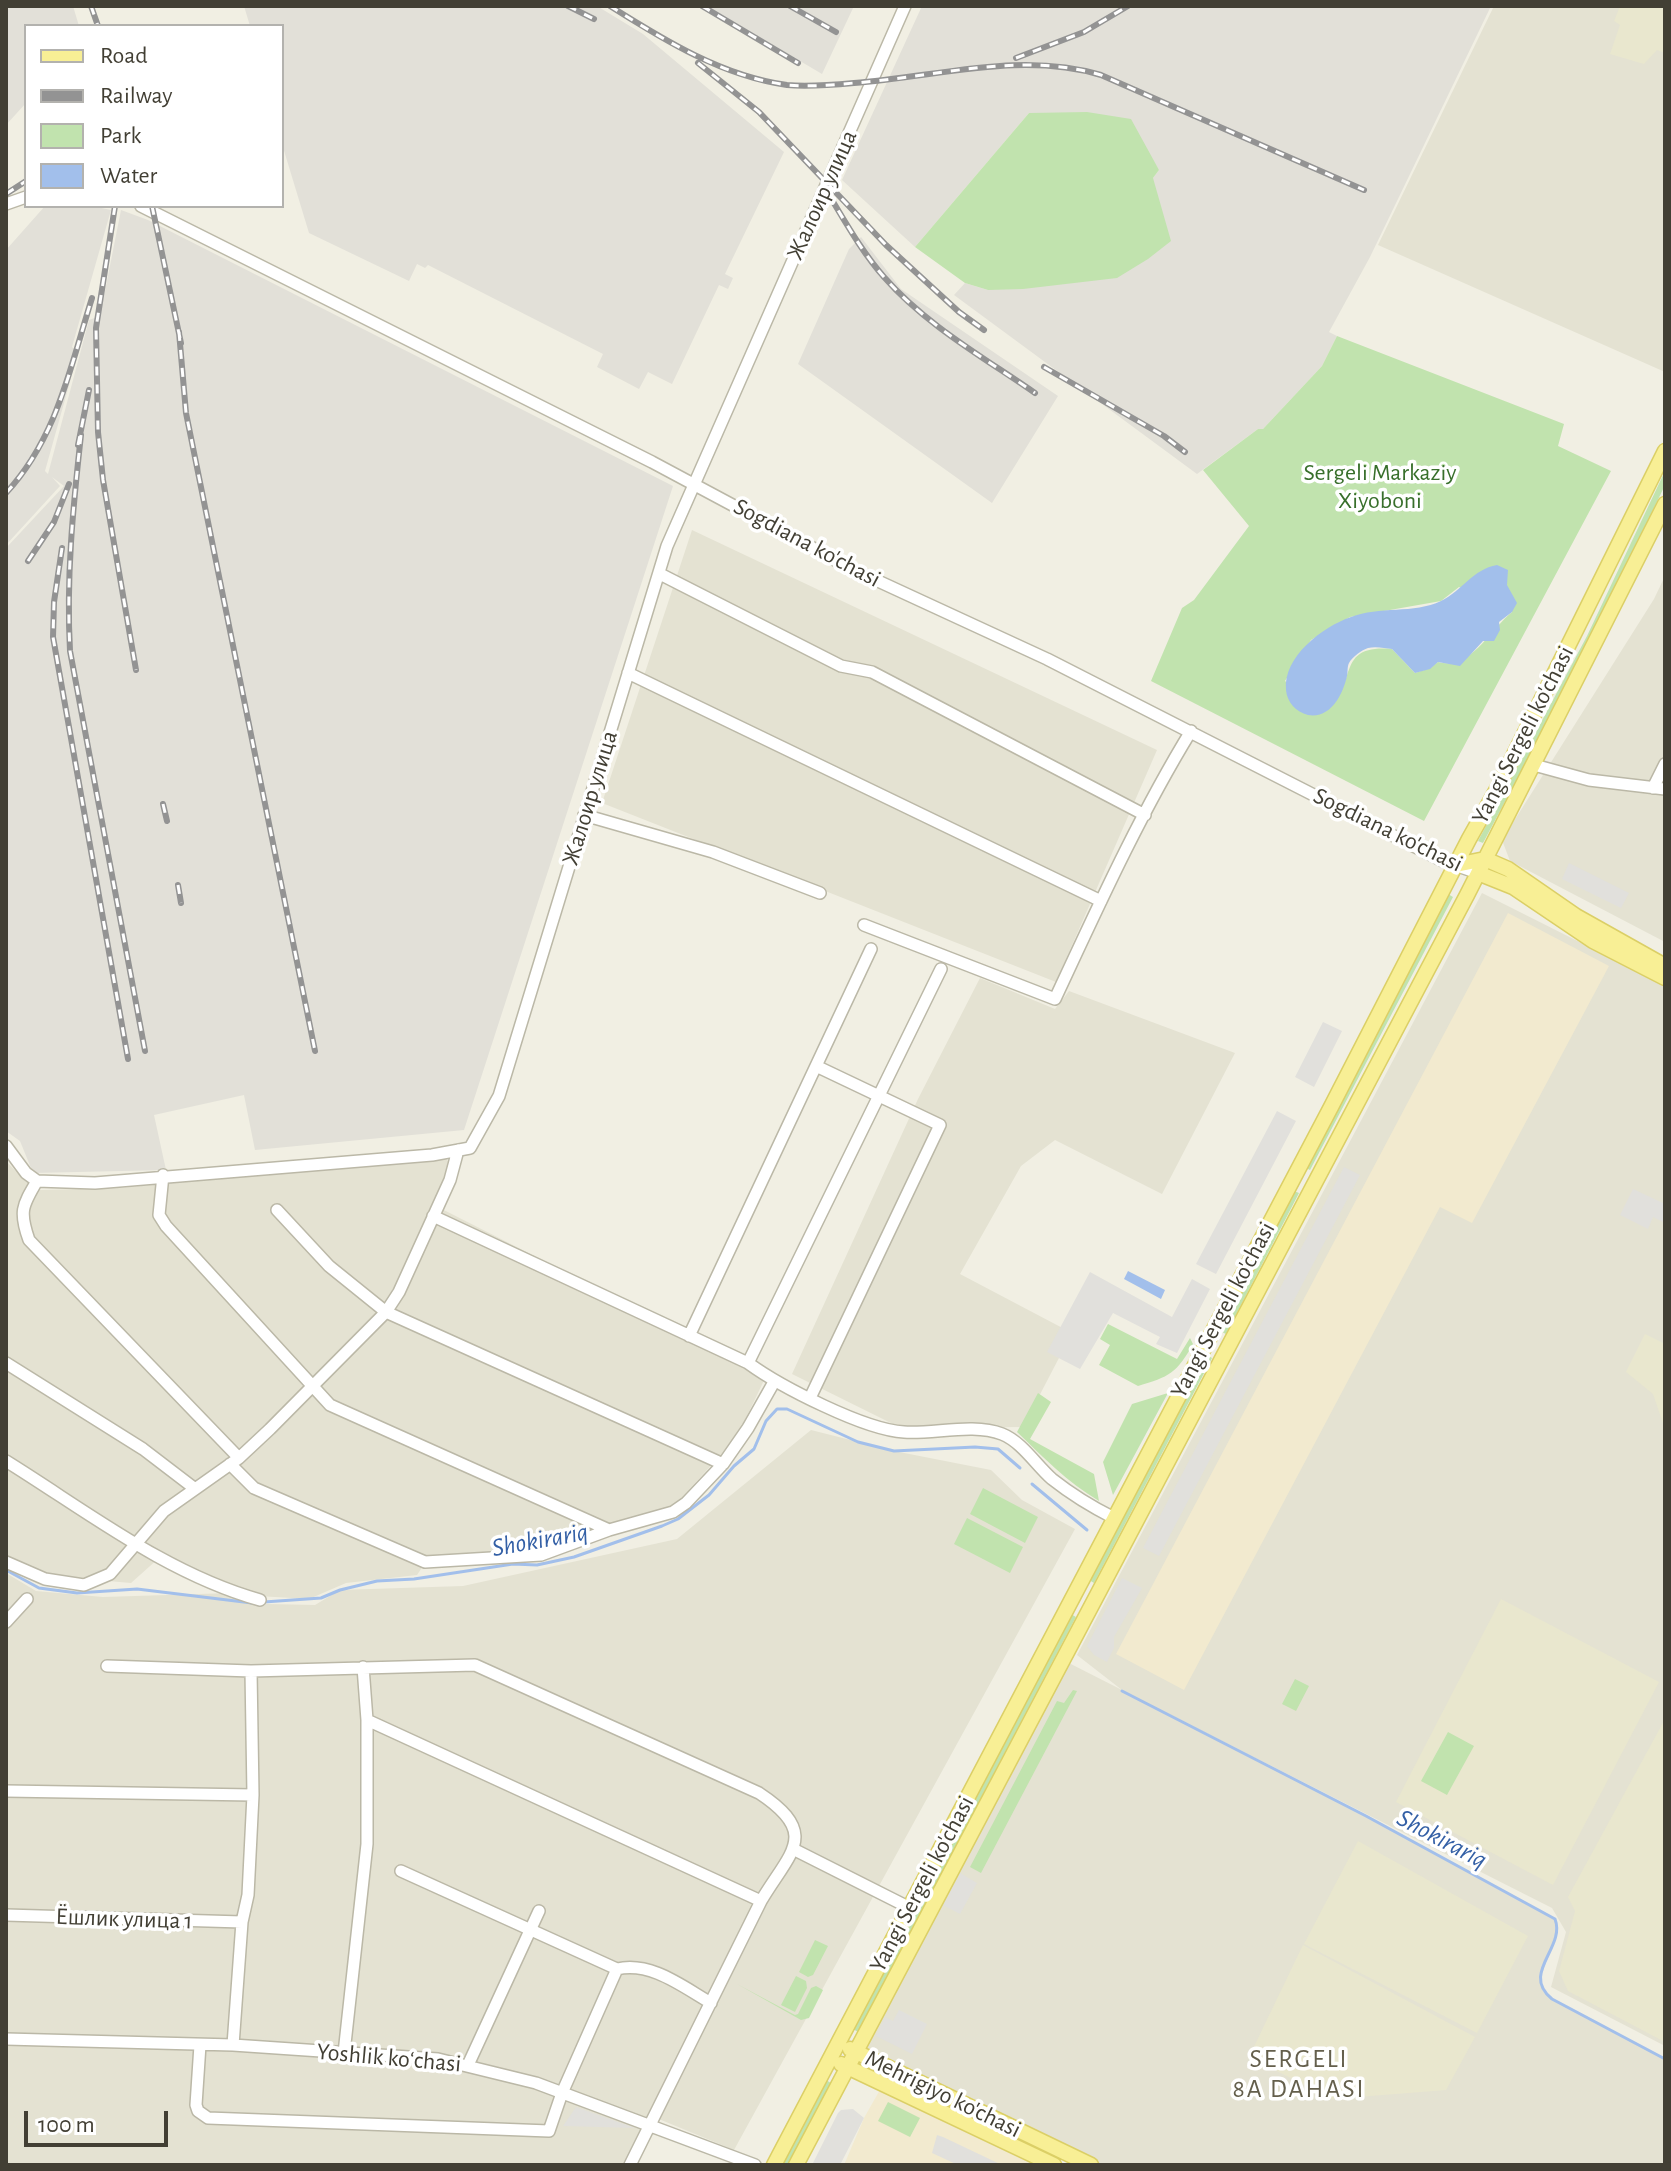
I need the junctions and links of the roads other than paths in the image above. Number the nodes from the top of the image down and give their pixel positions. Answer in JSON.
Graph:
{"nodes":[{"id":1,"x":905,"y":6,"type":"edge"},
{"id":2,"x":145,"y":208,"type":"edge"},
{"id":3,"x":1665,"y":451,"type":"edge"},
{"id":4,"x":693,"y":483,"type":"junction"},
{"id":5,"x":1665,"y":504,"type":"edge"},
{"id":6,"x":660,"y":574,"type":"junction"},
{"id":7,"x":628,"y":673,"type":"junction"},
{"id":8,"x":1191,"y":731,"type":"junction"},
{"id":9,"x":1665,"y":764,"type":"edge"},
{"id":10,"x":1534,"y":765,"type":"junction"},
{"id":11,"x":1659,"y":789,"type":"edge"},
{"id":12,"x":584,"y":815,"type":"junction"},
{"id":13,"x":1145,"y":815,"type":"junction"},
{"id":14,"x":1456,"y":865,"type":"junction"},
{"id":15,"x":1481,"y":866,"type":"junction"},
{"id":16,"x":820,"y":893,"type":"dead end"},
{"id":17,"x":1101,"y":901,"type":"junction"},
{"id":18,"x":864,"y":925,"type":"dead end"},
{"id":19,"x":871,"y":949,"type":"dead end"},
{"id":20,"x":1665,"y":966,"type":"edge"},
{"id":21,"x":941,"y":969,"type":"dead end"},
{"id":22,"x":1665,"y":978,"type":"edge"},
{"id":23,"x":816,"y":1066,"type":"junction"},
{"id":24,"x":880,"y":1097,"type":"junction"},
{"id":25,"x":458,"y":1150,"type":"junction"},
{"id":26,"x":7,"y":1153,"type":"edge"},
{"id":27,"x":1299,"y":1168,"type":"junction"},
{"id":28,"x":163,"y":1175,"type":"junction"},
{"id":29,"x":1318,"y":1178,"type":"junction"},
{"id":30,"x":37,"y":1181,"type":"junction"},
{"id":31,"x":277,"y":1210,"type":"dead end"},
{"id":32,"x":433,"y":1216,"type":"junction"},
{"id":33,"x":386,"y":1312,"type":"junction"},
{"id":34,"x":689,"y":1336,"type":"junction"},
{"id":35,"x":1206,"y":1342,"type":"junction"},
{"id":36,"x":1226,"y":1353,"type":"junction"},
{"id":37,"x":6,"y":1363,"type":"edge"},
{"id":38,"x":748,"y":1363,"type":"junction"},
{"id":39,"x":774,"y":1382,"type":"junction"},
{"id":40,"x":313,"y":1387,"type":"junction"},
{"id":41,"x":810,"y":1398,"type":"junction"},
{"id":42,"x":6,"y":1461,"type":"edge"},
{"id":43,"x":234,"y":1461,"type":"junction"},
{"id":44,"x":723,"y":1464,"type":"junction"},
{"id":45,"x":194,"y":1488,"type":"junction"},
{"id":46,"x":1114,"y":1518,"type":"junction"},
{"id":47,"x":609,"y":1530,"type":"junction"},
{"id":48,"x":136,"y":1543,"type":"junction"},
{"id":49,"x":6,"y":1562,"type":"edge"},
{"id":50,"x":1073,"y":1597,"type":"junction"},
{"id":51,"x":27,"y":1599,"type":"dead end"},
{"id":52,"x":260,"y":1600,"type":"dead end"},
{"id":53,"x":1092,"y":1606,"type":"junction"},
{"id":54,"x":6,"y":1622,"type":"edge"},
{"id":55,"x":107,"y":1666,"type":"dead end"},
{"id":56,"x":363,"y":1667,"type":"junction"},
{"id":57,"x":251,"y":1671,"type":"junction"},
{"id":58,"x":367,"y":1720,"type":"junction"},
{"id":59,"x":6,"y":1791,"type":"edge"},
{"id":60,"x":253,"y":1795,"type":"junction"},
{"id":61,"x":795,"y":1850,"type":"junction"},
{"id":62,"x":401,"y":1871,"type":"dead end"},
{"id":63,"x":761,"y":1901,"type":"junction"},
{"id":64,"x":910,"y":1908,"type":"junction"},
{"id":65,"x":539,"y":1911,"type":"dead end"},
{"id":66,"x":6,"y":1915,"type":"edge"},
{"id":67,"x":242,"y":1922,"type":"junction"},
{"id":68,"x":529,"y":1930,"type":"junction"},
{"id":69,"x":617,"y":1969,"type":"junction"},
{"id":70,"x":711,"y":2003,"type":"junction"},
{"id":71,"x":6,"y":2039,"type":"edge"},
{"id":72,"x":839,"y":2043,"type":"junction"},
{"id":73,"x":200,"y":2045,"type":"junction"},
{"id":74,"x":233,"y":2045,"type":"junction"},
{"id":75,"x":856,"y":2051,"type":"junction"},
{"id":76,"x":344,"y":2053,"type":"junction"},
{"id":77,"x":831,"y":2059,"type":"junction"},
{"id":78,"x":468,"y":2065,"type":"junction"},
{"id":79,"x":848,"y":2067,"type":"junction"},
{"id":80,"x":562,"y":2093,"type":"junction"},
{"id":81,"x":651,"y":2126,"type":"junction"},
{"id":82,"x":630,"y":2165,"type":"edge"},
{"id":83,"x":755,"y":2165,"type":"edge"},
{"id":84,"x":774,"y":2165,"type":"edge"},
{"id":85,"x":796,"y":2165,"type":"edge"},
{"id":86,"x":1054,"y":2165,"type":"edge"},
{"id":87,"x":1091,"y":2165,"type":"edge"}],
"edges":[{"from":1,"to":4,"type":"street","name":"Жалоир улица"},
{"from":2,"to":4,"type":"street","name":"Sogdiana ko'chasi"},
{"from":3,"to":14,"type":"main road","name":"Yangi Sergeli ko'chasi"},
{"from":4,"to":6,"type":"street","name":"Жалоир улица"},
{"from":4,"to":8,"type":"street","name":"Sogdiana ko'chasi"},
{"from":5,"to":10,"type":"main road","name":"Yangi Sergeli ko'chasi"},
{"from":6,"to":7,"type":"street","name":"Жалоир улица"},
{"from":6,"to":13,"type":"street"},
{"from":7,"to":12,"type":"street","name":"Жалоир улица"},
{"from":7,"to":17,"type":"street"},
{"from":8,"to":13,"type":"street"},
{"from":8,"to":14,"type":"street","name":"Sogdiana ko'chasi"},
{"from":9,"to":11,"type":"street"},
{"from":10,"to":11,"type":"street"},
{"from":10,"to":15,"type":"main road","name":"Yangi Sergeli ko'chasi"},
{"from":12,"to":16,"type":"street"},
{"from":12,"to":25,"type":"street","name":"Жалоир улица"},
{"from":13,"to":17,"type":"street"},
{"from":14,"to":15,"type":"main road"},
{"from":14,"to":27,"type":"main road","name":"Yangi Sergeli ko'chasi"},
{"from":15,"to":20,"type":"main road"},
{"from":15,"to":22,"type":"main road"},
{"from":15,"to":29,"type":"main road","name":"Yangi Sergeli ko'chasi"},
{"from":17,"to":18,"type":"street"},
{"from":19,"to":23,"type":"street"},
{"from":21,"to":24,"type":"street"},
{"from":23,"to":24,"type":"street"},
{"from":23,"to":34,"type":"street"},
{"from":24,"to":38,"type":"street"},
{"from":24,"to":41,"type":"street"},
{"from":25,"to":28,"type":"street"},
{"from":25,"to":32,"type":"street"},
{"from":26,"to":30,"type":"street"},
{"from":27,"to":29,"type":"main road"},
{"from":27,"to":35,"type":"main road","name":"Yangi Sergeli ko'chasi"},
{"from":28,"to":30,"type":"street"},
{"from":28,"to":40,"type":"street"},
{"from":29,"to":36,"type":"main road","name":"Yangi Sergeli ko'chasi"},
{"from":30,"to":43,"type":"street"},
{"from":31,"to":33,"type":"street"},
{"from":32,"to":33,"type":"street"},
{"from":32,"to":34,"type":"street"},
{"from":33,"to":40,"type":"street"},
{"from":33,"to":44,"type":"street"},
{"from":34,"to":38,"type":"street"},
{"from":35,"to":36,"type":"main road"},
{"from":35,"to":46,"type":"main road","name":"Yangi Sergeli ko'chasi"},
{"from":36,"to":53,"type":"main road","name":"Yangi Sergeli ko'chasi"},
{"from":37,"to":45,"type":"street"},
{"from":38,"to":39,"type":"street"},
{"from":39,"to":41,"type":"street"},
{"from":39,"to":44,"type":"street"},
{"from":40,"to":43,"type":"street"},
{"from":40,"to":47,"type":"street"},
{"from":41,"to":46,"type":"street"},
{"from":42,"to":48,"type":"street"},
{"from":43,"to":45,"type":"street"},
{"from":43,"to":47,"type":"street"},
{"from":44,"to":47,"type":"street"},
{"from":45,"to":48,"type":"street"},
{"from":46,"to":50,"type":"main road","name":"Yangi Sergeli ko'chasi"},
{"from":48,"to":49,"type":"street"},
{"from":48,"to":52,"type":"street"},
{"from":50,"to":53,"type":"main road"},
{"from":50,"to":64,"type":"main road","name":"Yangi Sergeli ko'chasi"},
{"from":51,"to":54,"type":"street"},
{"from":53,"to":75,"type":"main road","name":"Yangi Sergeli ko'chasi"},
{"from":55,"to":57,"type":"street"},
{"from":56,"to":57,"type":"street"},
{"from":56,"to":58,"type":"street"},
{"from":56,"to":61,"type":"street"},
{"from":57,"to":60,"type":"street"},
{"from":58,"to":63,"type":"street"},
{"from":58,"to":76,"type":"street"},
{"from":59,"to":60,"type":"street"},
{"from":60,"to":67,"type":"street"},
{"from":61,"to":63,"type":"street"},
{"from":61,"to":64,"type":"street"},
{"from":62,"to":68,"type":"street"},
{"from":63,"to":70,"type":"street"},
{"from":64,"to":72,"type":"main road","name":"Yangi Sergeli ko'chasi"},
{"from":65,"to":68,"type":"street"},
{"from":66,"to":67,"type":"street","name":"Ёшлик улица 1"},
{"from":67,"to":74,"type":"street"},
{"from":68,"to":69,"type":"street"},
{"from":68,"to":78,"type":"street"},
{"from":69,"to":70,"type":"street"},
{"from":69,"to":80,"type":"street"},
{"from":70,"to":81,"type":"street"},
{"from":71,"to":73,"type":"street","name":"Yoshlik koʻchasi"},
{"from":72,"to":75,"type":"main road","name":"Mehrigiyo ko'chasi"},
{"from":72,"to":77,"type":"main road","name":"Yangi Sergeli ko'chasi"},
{"from":73,"to":74,"type":"street","name":"Yoshlik koʻchasi"},
{"from":73,"to":80,"type":"street"},
{"from":74,"to":76,"type":"street","name":"Yoshlik koʻchasi"},
{"from":75,"to":79,"type":"main road","name":"Yangi Sergeli ko'chasi"},
{"from":75,"to":87,"type":"main road","name":"Mehrigiyo ko'chasi"},
{"from":76,"to":78,"type":"street","name":"Yoshlik koʻchasi"},
{"from":77,"to":79,"type":"main road","name":"Mehrigiyo ko'chasi"},
{"from":77,"to":84,"type":"main road","name":"Yangi Sergeli ko'chasi"},
{"from":78,"to":80,"type":"street","name":"Yoshlik koʻchasi"},
{"from":79,"to":85,"type":"main road","name":"Yangi Sergeli ko'chasi"},
{"from":79,"to":86,"type":"main road","name":"Mehrigiyo ko'chasi"},
{"from":80,"to":81,"type":"street","name":"Yoshlik koʻchasi"},
{"from":81,"to":82,"type":"street"},
{"from":81,"to":83,"type":"street","name":"Yoshlik koʻchasi"}]}
